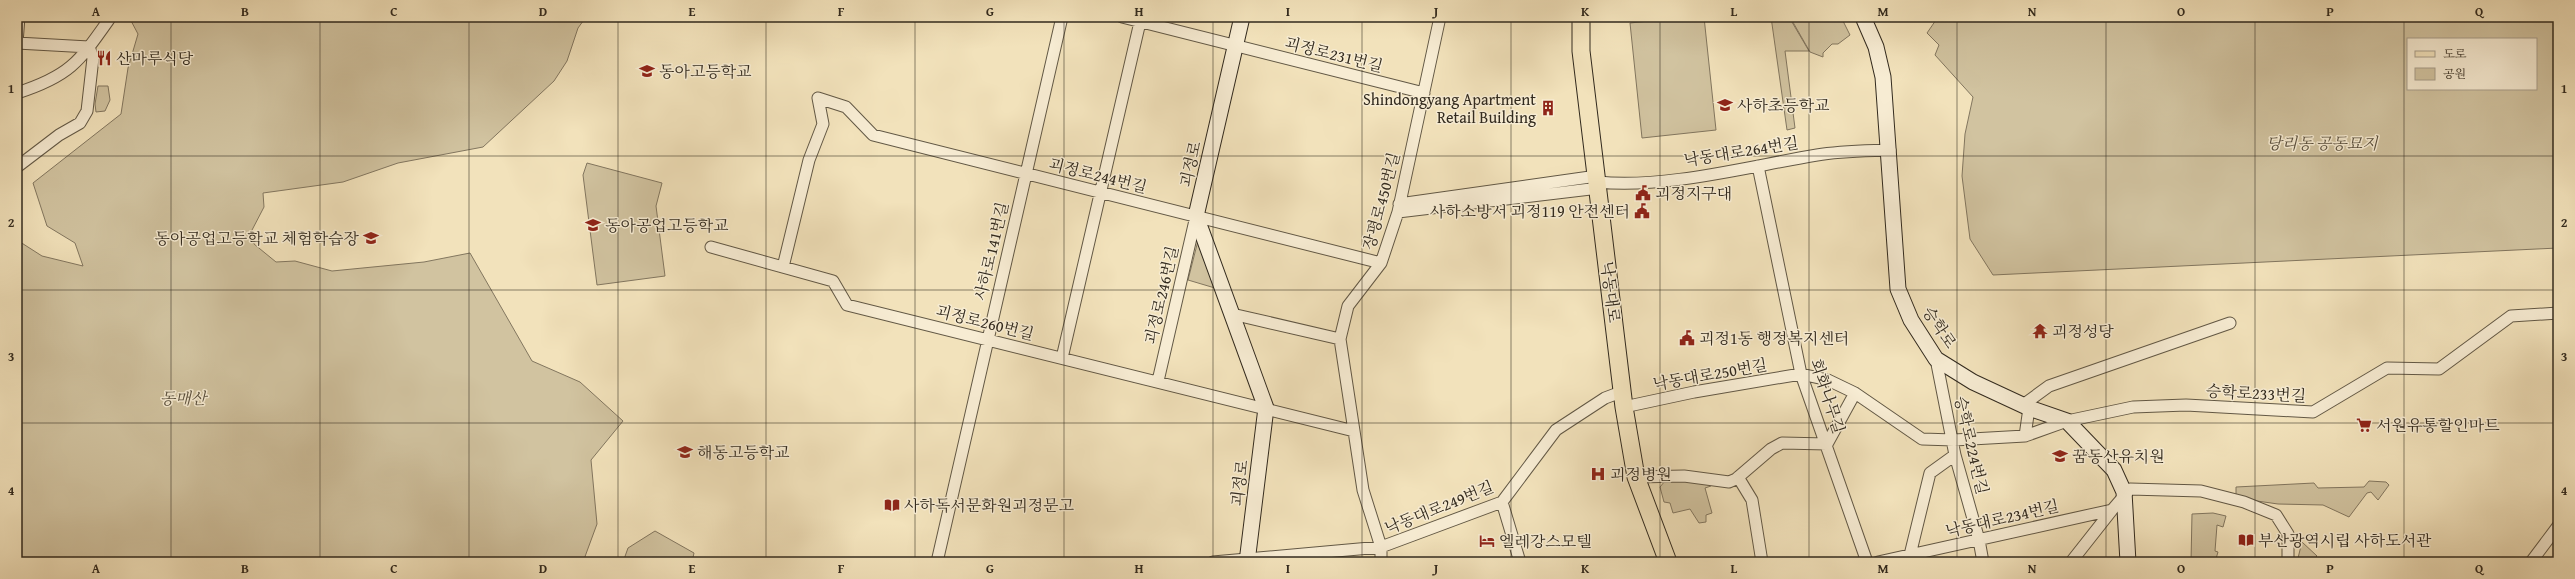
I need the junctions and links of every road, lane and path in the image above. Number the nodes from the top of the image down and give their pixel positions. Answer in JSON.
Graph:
{"nodes":[{"id":1,"x":19,"y":17,"type":"edge"},
{"id":2,"x":1062,"y":17,"type":"edge"},
{"id":3,"x":1122,"y":17,"type":"edge"},
{"id":4,"x":1242,"y":17,"type":"edge"},
{"id":5,"x":1440,"y":17,"type":"edge"},
{"id":6,"x":1579,"y":17,"type":"edge"},
{"id":7,"x":1863,"y":17,"type":"edge"},
{"id":8,"x":110,"y":18,"type":"dead end"},
{"id":9,"x":1140,"y":22,"type":"junction"},
{"id":10,"x":1236,"y":46,"type":"junction"},
{"id":11,"x":89,"y":47,"type":"junction"},
{"id":12,"x":17,"y":93,"type":"edge"},
{"id":13,"x":1424,"y":93,"type":"junction"},
{"id":14,"x":1890,"y":150,"type":"junction"},
{"id":15,"x":1758,"y":166,"type":"junction"},
{"id":16,"x":17,"y":167,"type":"edge"},
{"id":17,"x":1025,"y":174,"type":"junction"},
{"id":18,"x":1598,"y":182,"type":"junction"},
{"id":19,"x":1100,"y":192,"type":"junction"},
{"id":20,"x":1398,"y":208,"type":"junction"},
{"id":21,"x":1196,"y":216,"type":"junction"},
{"id":22,"x":711,"y":248,"type":"dead end"},
{"id":23,"x":1381,"y":263,"type":"junction"},
{"id":24,"x":783,"y":267,"type":"junction"},
{"id":25,"x":2558,"y":313,"type":"edge"},
{"id":26,"x":1232,"y":314,"type":"junction"},
{"id":27,"x":2230,"y":323,"type":"dead end"},
{"id":28,"x":987,"y":339,"type":"junction"},
{"id":29,"x":1340,"y":340,"type":"junction"},
{"id":30,"x":1062,"y":358,"type":"junction"},
{"id":31,"x":1936,"y":359,"type":"junction"},
{"id":32,"x":1801,"y":374,"type":"junction"},
{"id":33,"x":1158,"y":381,"type":"junction"},
{"id":34,"x":1855,"y":393,"type":"junction"},
{"id":35,"x":1623,"y":399,"type":"junction"},
{"id":36,"x":2026,"y":407,"type":"junction"},
{"id":37,"x":1266,"y":408,"type":"junction"},
{"id":38,"x":2067,"y":421,"type":"junction"},
{"id":39,"x":1354,"y":431,"type":"junction"},
{"id":40,"x":2025,"y":436,"type":"junction"},
{"id":41,"x":1954,"y":440,"type":"junction"},
{"id":42,"x":1827,"y":444,"type":"junction"},
{"id":43,"x":1955,"y":455,"type":"junction"},
{"id":44,"x":1636,"y":477,"type":"junction"},
{"id":45,"x":1738,"y":478,"type":"junction"},
{"id":46,"x":2124,"y":492,"type":"junction"},
{"id":47,"x":1502,"y":502,"type":"junction"},
{"id":48,"x":2112,"y":510,"type":"junction"},
{"id":49,"x":2558,"y":526,"type":"edge"},
{"id":50,"x":1979,"y":540,"type":"junction"},
{"id":51,"x":1381,"y":547,"type":"junction"},
{"id":52,"x":1910,"y":555,"type":"junction"},
{"id":53,"x":1248,"y":560,"type":"edge"},
{"id":54,"x":936,"y":562,"type":"edge"},
{"id":55,"x":1213,"y":562,"type":"edge"},
{"id":56,"x":1381,"y":562,"type":"edge"},
{"id":57,"x":1520,"y":562,"type":"edge"},
{"id":58,"x":1668,"y":562,"type":"edge"},
{"id":59,"x":1762,"y":562,"type":"edge"},
{"id":60,"x":1867,"y":562,"type":"edge"},
{"id":61,"x":1878,"y":562,"type":"edge"},
{"id":62,"x":1983,"y":562,"type":"edge"},
{"id":63,"x":2071,"y":562,"type":"edge"},
{"id":64,"x":2128,"y":562,"type":"edge"},
{"id":65,"x":2288,"y":562,"type":"edge"},
{"id":66,"x":2531,"y":562,"type":"edge"}],
"edges":[{"from":1,"to":11,"type":"street"},
{"from":2,"to":17,"type":"street","name":"사하로141번길"},
{"from":3,"to":9,"type":"street","name":"괴정로231번길"},
{"from":4,"to":10,"type":"street","name":"괴정로"},
{"from":5,"to":13,"type":"street","name":"장평로450번길"},
{"from":6,"to":18,"type":"main road","name":"낙동대로"},
{"from":7,"to":14,"type":"street","name":"승학로"},
{"from":8,"to":11,"type":"street"},
{"from":9,"to":10,"type":"street","name":"괴정로231번길"},
{"from":9,"to":19,"type":"street"},
{"from":10,"to":13,"type":"street","name":"괴정로231번길"},
{"from":10,"to":21,"type":"street","name":"괴정로"},
{"from":11,"to":12,"type":"street"},
{"from":11,"to":16,"type":"street"},
{"from":13,"to":20,"type":"street","name":"장평로450번길"},
{"from":14,"to":15,"type":"street","name":"낙동대로264번길"},
{"from":14,"to":31,"type":"street","name":"승학로"},
{"from":15,"to":18,"type":"street","name":"낙동대로264번길"},
{"from":15,"to":32,"type":"street","name":"회화나무길"},
{"from":17,"to":19,"type":"street","name":"괴정로244번길"},
{"from":17,"to":24,"type":"street","name":"괴정로244번길"},
{"from":17,"to":28,"type":"street","name":"사하로141번길"},
{"from":18,"to":20,"type":"street","name":"낙동대로264번길"},
{"from":18,"to":35,"type":"main road","name":"낙동대로"},
{"from":19,"to":21,"type":"street","name":"괴정로244번길"},
{"from":19,"to":30,"type":"street"},
{"from":20,"to":23,"type":"street","name":"장평로450번길"},
{"from":21,"to":23,"type":"street","name":"괴정로244번길"},
{"from":21,"to":26,"type":"street","name":"괴정로"},
{"from":21,"to":33,"type":"street","name":"괴정로246번길"},
{"from":22,"to":24,"type":"street","name":"괴정로260번길"},
{"from":23,"to":29,"type":"street","name":"장평로450번길"},
{"from":24,"to":28,"type":"street","name":"괴정로260번길"},
{"from":25,"to":38,"type":"street","name":"승학로233번길"},
{"from":26,"to":29,"type":"street"},
{"from":26,"to":37,"type":"street","name":"괴정로"},
{"from":27,"to":36,"type":"street"},
{"from":28,"to":30,"type":"street","name":"괴정로260번길"},
{"from":28,"to":54,"type":"street","name":"사하로141번길"},
{"from":29,"to":39,"type":"street","name":"장평로450번길"},
{"from":30,"to":33,"type":"street","name":"괴정로260번길"},
{"from":31,"to":36,"type":"street","name":"승학로"},
{"from":31,"to":41,"type":"street","name":"승학로224번길"},
{"from":32,"to":34,"type":"street","name":"승학로233번길"},
{"from":32,"to":35,"type":"street","name":"낙동대로250번길"},
{"from":32,"to":42,"type":"street","name":"회화나무길"},
{"from":33,"to":37,"type":"street","name":"괴정로260번길"},
{"from":34,"to":41,"type":"street","name":"승학로233번길"},
{"from":34,"to":42,"type":"street"},
{"from":35,"to":44,"type":"main road","name":"낙동대로"},
{"from":35,"to":47,"type":"street","name":"낙동대로249번길"},
{"from":36,"to":38,"type":"street","name":"승학로"},
{"from":36,"to":40,"type":"street"},
{"from":37,"to":39,"type":"street"},
{"from":37,"to":53,"type":"street","name":"괴정로"},
{"from":38,"to":40,"type":"street","name":"승학로233번길"},
{"from":38,"to":46,"type":"street","name":"승학로"},
{"from":39,"to":51,"type":"street","name":"장평로450번길"},
{"from":40,"to":41,"type":"street","name":"승학로233번길"},
{"from":41,"to":43,"type":"street","name":"승학로224번길"},
{"from":42,"to":45,"type":"street"},
{"from":42,"to":60,"type":"street","name":"회화나무길"},
{"from":43,"to":50,"type":"street","name":"승학로224번길"},
{"from":43,"to":52,"type":"street"},
{"from":44,"to":45,"type":"street"},
{"from":44,"to":58,"type":"main road","name":"낙동대로"},
{"from":45,"to":59,"type":"street"},
{"from":46,"to":48,"type":"street"},
{"from":46,"to":64,"type":"street","name":"승학로"},
{"from":46,"to":65,"type":"street"},
{"from":47,"to":51,"type":"street","name":"낙동대로249번길"},
{"from":47,"to":57,"type":"street"},
{"from":48,"to":50,"type":"street","name":"낙동대로234번길"},
{"from":48,"to":63,"type":"street"},
{"from":49,"to":66,"type":"street"},
{"from":50,"to":52,"type":"street","name":"낙동대로234번길"},
{"from":50,"to":62,"type":"street","name":"승학로224번길"},
{"from":51,"to":53,"type":"street","name":"낙동대로249번길"},
{"from":51,"to":56,"type":"street","name":"장평로450번길"},
{"from":52,"to":61,"type":"street","name":"낙동대로234번길"},
{"from":53,"to":55,"type":"street","name":"낙동대로249번길"}]}
